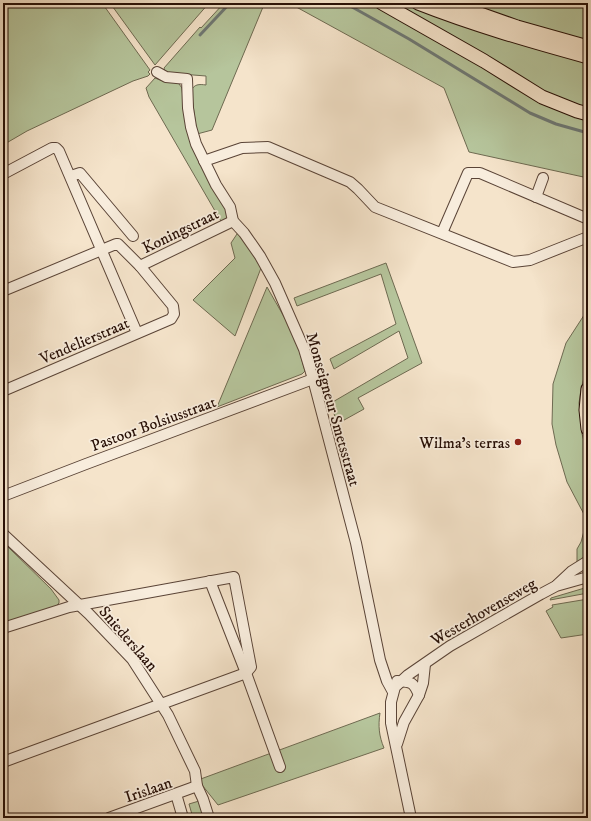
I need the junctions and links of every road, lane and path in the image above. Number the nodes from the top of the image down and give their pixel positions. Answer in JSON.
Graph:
{"nodes":[{"id":1,"x":382,"y":3,"type":"edge"},
{"id":2,"x":418,"y":3,"type":"edge"},
{"id":3,"x":449,"y":3,"type":"edge"},
{"id":4,"x":588,"y":47,"type":"edge"},
{"id":5,"x":588,"y":57,"type":"edge"},
{"id":6,"x":157,"y":72,"type":"dead end"},
{"id":7,"x":588,"y":114,"type":"edge"},
{"id":8,"x":204,"y":161,"type":"junction"},
{"id":9,"x":3,"y":174,"type":"edge"},
{"id":10,"x":71,"y":176,"type":"junction"},
{"id":11,"x":543,"y":178,"type":"dead end"},
{"id":12,"x":536,"y":196,"type":"junction"},
{"id":13,"x":588,"y":219,"type":"edge"},
{"id":14,"x":233,"y":221,"type":"junction"},
{"id":15,"x":442,"y":234,"type":"junction"},
{"id":16,"x":132,"y":236,"type":"dead end"},
{"id":17,"x":588,"y":238,"type":"edge"},
{"id":18,"x":102,"y":250,"type":"junction"},
{"id":19,"x":140,"y":266,"type":"junction"},
{"id":20,"x":3,"y":291,"type":"edge"},
{"id":21,"x":174,"y":314,"type":"joint"},
{"id":22,"x":138,"y":333,"type":"junction"},
{"id":23,"x":313,"y":379,"type":"junction"},
{"id":24,"x":588,"y":389,"type":"edge"},
{"id":25,"x":3,"y":391,"type":"edge"},
{"id":26,"x":588,"y":429,"type":"edge"},
{"id":27,"x":3,"y":496,"type":"edge"},
{"id":28,"x":3,"y":534,"type":"edge"},
{"id":29,"x":588,"y":561,"type":"edge"},
{"id":30,"x":588,"y":577,"type":"edge"},
{"id":31,"x":210,"y":581,"type":"junction"},
{"id":32,"x":556,"y":586,"type":"junction"},
{"id":33,"x":80,"y":605,"type":"junction"},
{"id":34,"x":3,"y":628,"type":"edge"},
{"id":35,"x":426,"y":664,"type":"junction"},
{"id":36,"x":246,"y":673,"type":"junction"},
{"id":37,"x":387,"y":681,"type":"junction"},
{"id":38,"x":400,"y":682,"type":"junction"},
{"id":39,"x":419,"y":695,"type":"junction"},
{"id":40,"x":392,"y":697,"type":"junction"},
{"id":41,"x":162,"y":704,"type":"junction"},
{"id":42,"x":410,"y":710,"type":"junction"},
{"id":43,"x":397,"y":744,"type":"junction"},
{"id":44,"x":3,"y":762,"type":"edge"},
{"id":45,"x":280,"y":767,"type":"dead end"},
{"id":46,"x":197,"y":786,"type":"junction"},
{"id":47,"x":176,"y":794,"type":"junction"},
{"id":48,"x":109,"y":818,"type":"edge"},
{"id":49,"x":183,"y":818,"type":"edge"},
{"id":50,"x":209,"y":818,"type":"edge"},
{"id":51,"x":411,"y":818,"type":"edge"}],
"edges":[{"from":1,"to":7,"type":"main road"},
{"from":2,"to":5,"type":"main road"},
{"from":3,"to":4,"type":"main road"},
{"from":6,"to":8,"type":"street","name":"Monseigneur Smetsstraat"},
{"from":8,"to":14,"type":"street","name":"Monseigneur Smetsstraat"},
{"from":8,"to":15,"type":"street"},
{"from":9,"to":10,"type":"street"},
{"from":10,"to":16,"type":"street"},
{"from":10,"to":18,"type":"street"},
{"from":11,"to":12,"type":"street"},
{"from":12,"to":13,"type":"street"},
{"from":12,"to":15,"type":"street"},
{"from":14,"to":19,"type":"street","name":"Koningstraat"},
{"from":14,"to":23,"type":"street","name":"Monseigneur Smetsstraat"},
{"from":15,"to":17,"type":"street"},
{"from":18,"to":19,"type":"street","name":"Koningstraat"},
{"from":18,"to":20,"type":"street","name":"Koningstraat"},
{"from":18,"to":22,"type":"street"},
{"from":19,"to":21,"type":"street","name":"Koningstraat"},
{"from":21,"to":22,"type":"street","name":"Vendelierstraat"},
{"from":22,"to":25,"type":"street","name":"Vendelierstraat"},
{"from":23,"to":27,"type":"street","name":"Pastoor Bolsiusstraat"},
{"from":23,"to":37,"type":"street","name":"Monseigneur Smetsstraat"},
{"from":24,"to":26,"type":"main road"},
{"from":28,"to":33,"type":"street","name":"Sniederslaan"},
{"from":29,"to":32,"type":"street","name":"Westerhovenseweg"},
{"from":30,"to":32,"type":"street","name":"Westerhovenseweg"},
{"from":31,"to":33,"type":"street"},
{"from":31,"to":36,"type":"street"},
{"from":31,"to":36,"type":"street"},
{"from":32,"to":35,"type":"street","name":"Westerhovenseweg"},
{"from":33,"to":34,"type":"street"},
{"from":33,"to":41,"type":"street","name":"Sniederslaan"},
{"from":35,"to":38,"type":"street","name":"Westerhovenseweg"},
{"from":35,"to":39,"type":"street","name":"Westerhovenseweg"},
{"from":36,"to":41,"type":"street"},
{"from":36,"to":45,"type":"street"},
{"from":37,"to":38,"type":"street"},
{"from":37,"to":40,"type":"street","name":"Monseigneur Smetsstraat"},
{"from":38,"to":39,"type":"street"},
{"from":38,"to":40,"type":"street","name":"Westerhovenseweg"},
{"from":39,"to":42,"type":"street","name":"Westerhovenseweg"},
{"from":40,"to":42,"type":"street"},
{"from":40,"to":43,"type":"street","name":"Westerhovenseweg"},
{"from":41,"to":44,"type":"street"},
{"from":41,"to":46,"type":"street","name":"Sniederslaan"},
{"from":42,"to":43,"type":"street","name":"Westerhovenseweg"},
{"from":43,"to":51,"type":"street","name":"Westerhovenseweg"},
{"from":46,"to":47,"type":"street","name":"Irislaan"},
{"from":46,"to":50,"type":"street","name":"Sniederslaan"},
{"from":47,"to":48,"type":"street","name":"Irislaan"},
{"from":47,"to":49,"type":"street"}]}
